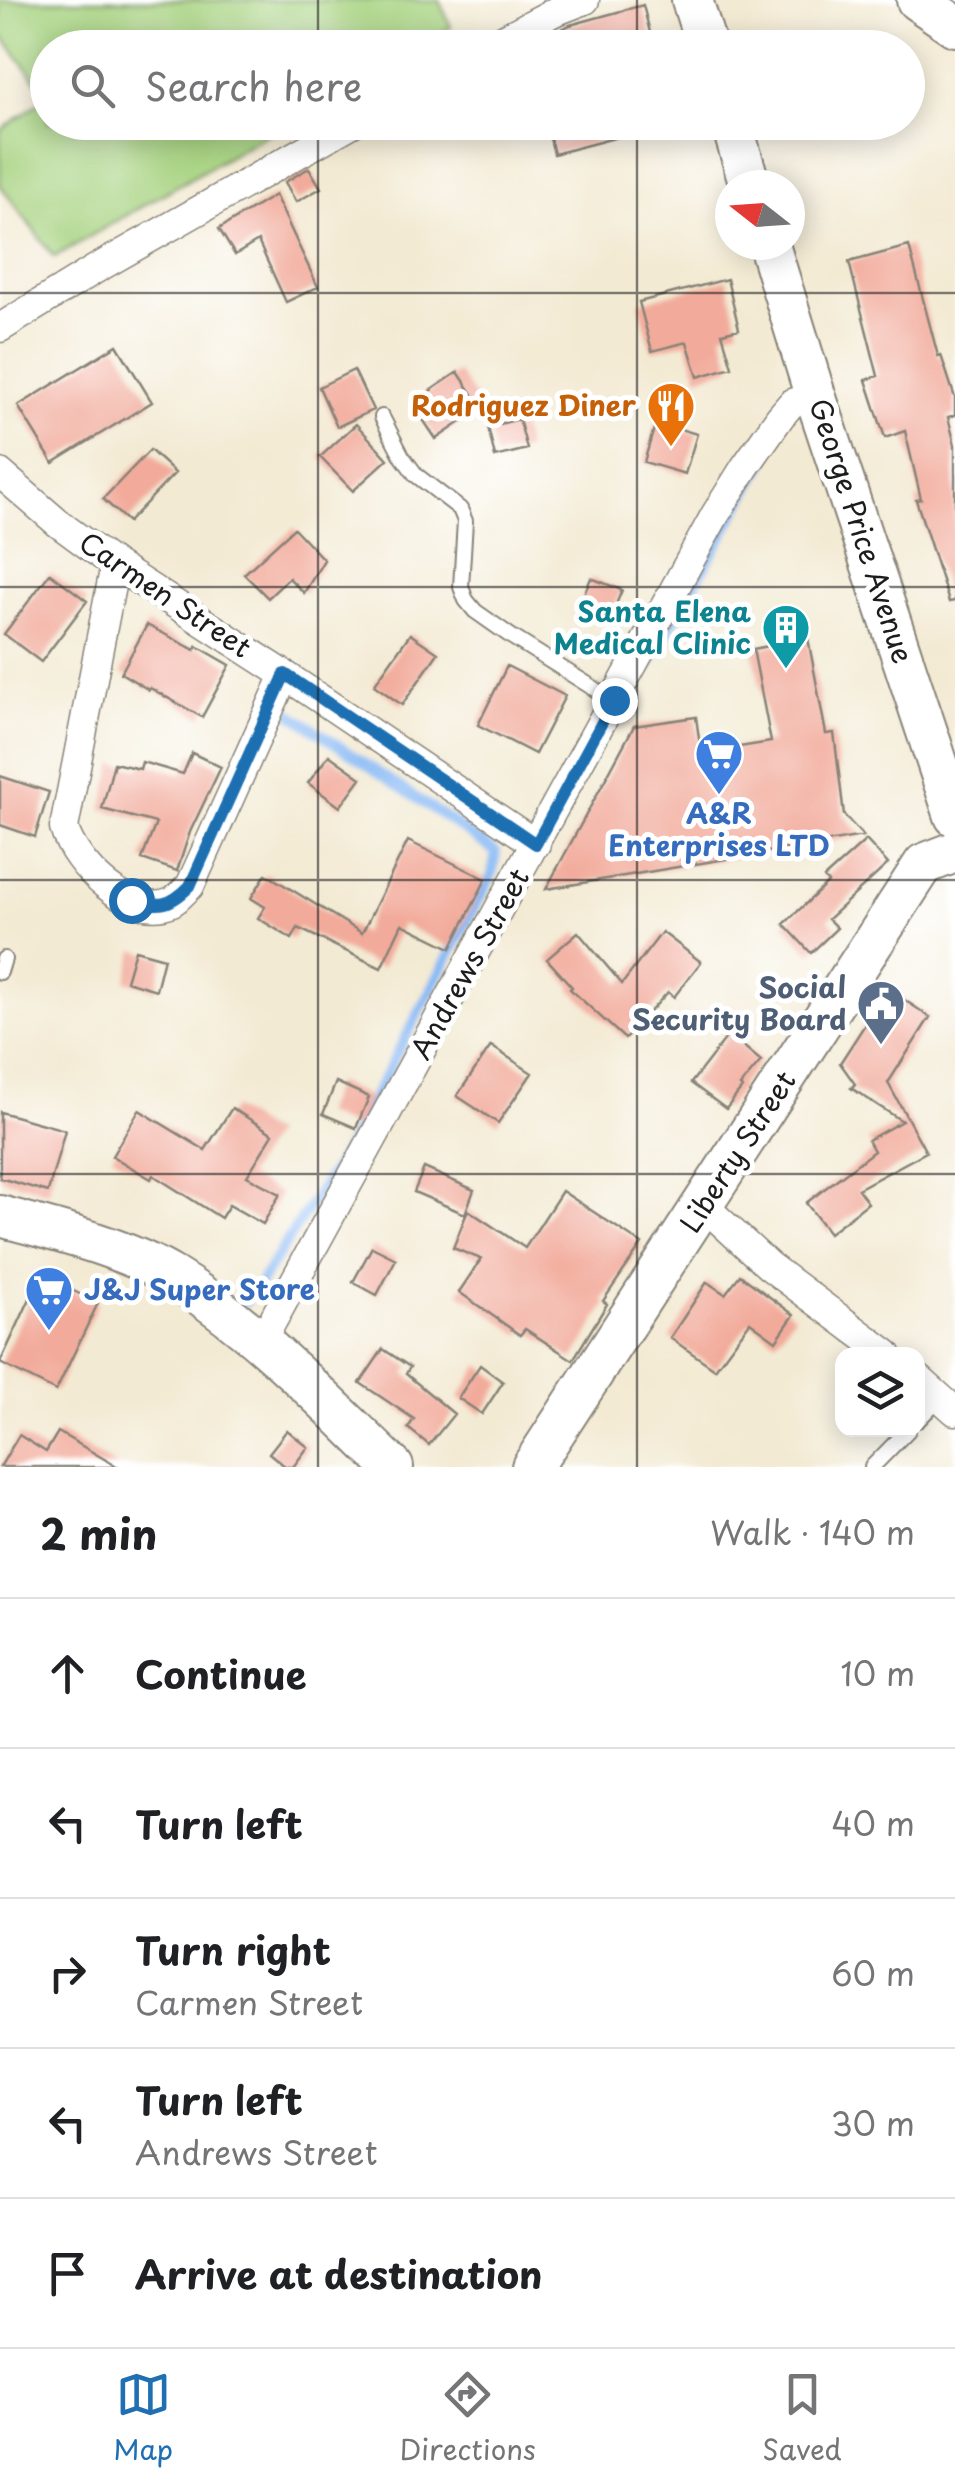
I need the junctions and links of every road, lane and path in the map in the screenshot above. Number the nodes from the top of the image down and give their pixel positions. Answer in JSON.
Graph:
{"nodes":[{"id":1,"x":585,"y":0,"type":"edge"},
{"id":2,"x":692,"y":0,"type":"edge"},
{"id":3,"x":917,"y":0,"type":"edge"},
{"id":4,"x":955,"y":26,"type":"edge"},
{"id":5,"x":520,"y":30,"type":"edge"},
{"id":6,"x":701,"y":30,"type":"edge"},
{"id":7,"x":322,"y":140,"type":"edge"},
{"id":8,"x":736,"y":140,"type":"edge"},
{"id":9,"x":745,"y":170,"type":"edge"},
{"id":10,"x":774,"y":260,"type":"edge"},
{"id":11,"x":0,"y":328,"type":"edge"},
{"id":12,"x":815,"y":395,"type":"junction"},
{"id":13,"x":382,"y":416,"type":"dead end"},
{"id":14,"x":0,"y":473,"type":"edge"},
{"id":15,"x":115,"y":565,"type":"junction"},
{"id":16,"x":285,"y":674,"type":"junction"},
{"id":17,"x":614,"y":700,"type":"junction"},
{"id":18,"x":955,"y":816,"type":"edge"},
{"id":19,"x":536,"y":844,"type":"junction"},
{"id":20,"x":955,"y":852,"type":"edge"},
{"id":21,"x":703,"y":1205,"type":"junction"},
{"id":22,"x":0,"y":1216,"type":"edge"},
{"id":23,"x":261,"y":1342,"type":"junction"},
{"id":24,"x":878,"y":1347,"type":"edge"},
{"id":25,"x":925,"y":1384,"type":"edge"},
{"id":26,"x":948,"y":1404,"type":"edge"},
{"id":27,"x":925,"y":1416,"type":"edge"},
{"id":28,"x":901,"y":1437,"type":"edge"},
{"id":29,"x":393,"y":1467,"type":"edge"},
{"id":30,"x":532,"y":1467,"type":"edge"},
{"id":31,"x":872,"y":1467,"type":"edge"}],
"edges":[{"from":1,"to":5,"type":"street"},
{"from":2,"to":6,"type":"main road"},
{"from":3,"to":4,"type":"main road"},
{"from":7,"to":11,"type":"street"},
{"from":8,"to":9,"type":"main road"},
{"from":10,"to":12,"type":"main road","name":"George Price Avenue"},
{"from":12,"to":17,"type":"street","name":"Andrews Street"},
{"from":12,"to":18,"type":"main road","name":"George Price Avenue"},
{"from":13,"to":17,"type":"lane"},
{"from":14,"to":15,"type":"street","name":"Carmen Street"},
{"from":15,"to":16,"type":"street","name":"Carmen Street"},
{"from":15,"to":16,"type":"street"},
{"from":16,"to":19,"type":"street","name":"Carmen Street"},
{"from":17,"to":19,"type":"street","name":"Andrews Street"},
{"from":19,"to":23,"type":"street","name":"Andrews Street"},
{"from":20,"to":21,"type":"main road","name":"Liberty Street"},
{"from":21,"to":24,"type":"street"},
{"from":21,"to":30,"type":"main road","name":"Liberty Street"},
{"from":22,"to":23,"type":"main road"},
{"from":23,"to":29,"type":"main road"},
{"from":25,"to":26,"type":"street"},
{"from":26,"to":27,"type":"lane"},
{"from":28,"to":31,"type":"lane"}]}
